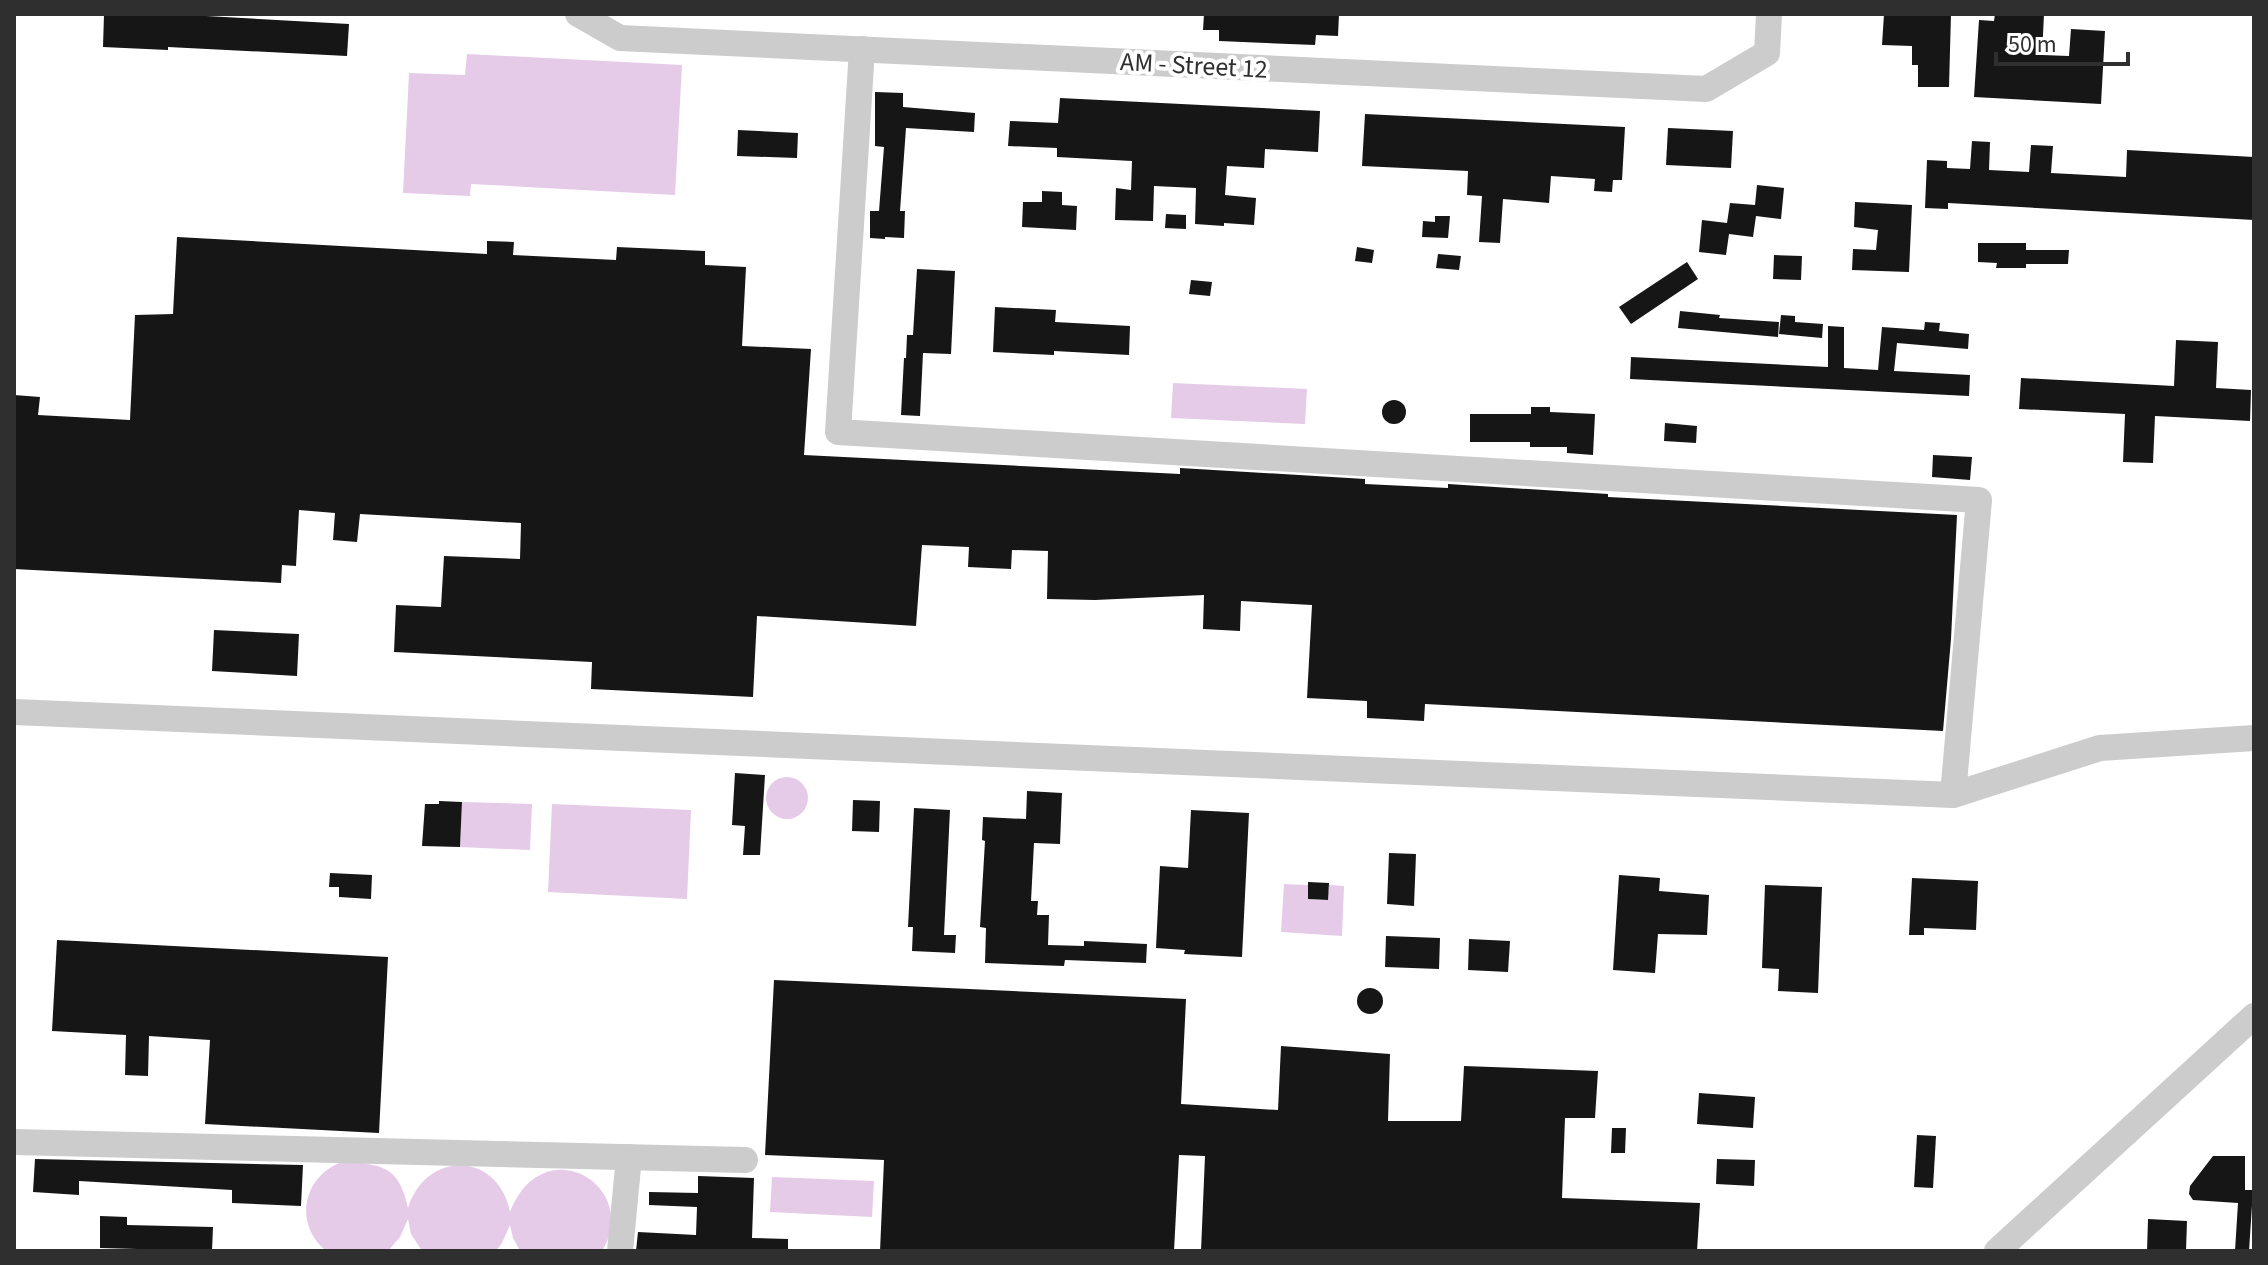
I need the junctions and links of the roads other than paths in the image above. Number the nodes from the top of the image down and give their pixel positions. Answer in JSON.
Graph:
{"nodes":[{"id":1,"x":578,"y":14,"type":"edge"},
{"id":2,"x":1769,"y":14,"type":"edge"},
{"id":3,"x":862,"y":49,"type":"junction"},
{"id":4,"x":14,"y":712,"type":"edge"},
{"id":5,"x":2254,"y":738,"type":"edge"},
{"id":6,"x":1953,"y":795,"type":"junction"},
{"id":7,"x":2254,"y":1016,"type":"edge"},
{"id":8,"x":14,"y":1142,"type":"edge"},
{"id":9,"x":629,"y":1157,"type":"junction"},
{"id":10,"x":745,"y":1160,"type":"dead end"},
{"id":11,"x":620,"y":1251,"type":"edge"},
{"id":12,"x":1997,"y":1251,"type":"edge"}],
"edges":[{"from":1,"to":3,"type":"lane","name":"AM - Street 12"},
{"from":2,"to":3,"type":"lane","name":"AM - Street 12"},
{"from":3,"to":6,"type":"lane"},
{"from":4,"to":6,"type":"lane"},
{"from":5,"to":6,"type":"lane"},
{"from":7,"to":12,"type":"lane"},
{"from":8,"to":9,"type":"lane"},
{"from":9,"to":10,"type":"lane"},
{"from":9,"to":11,"type":"lane"}]}
